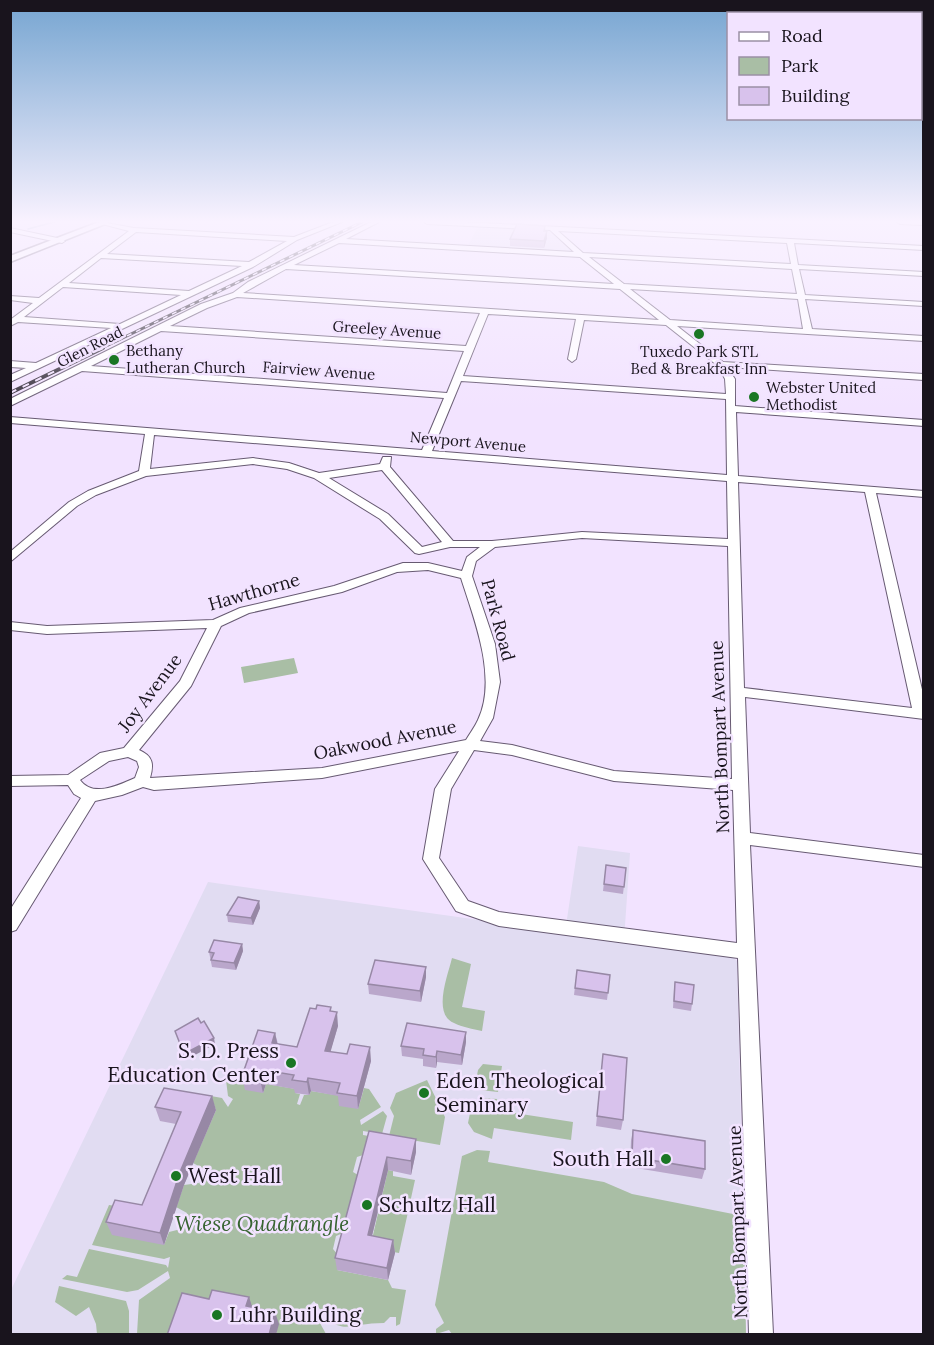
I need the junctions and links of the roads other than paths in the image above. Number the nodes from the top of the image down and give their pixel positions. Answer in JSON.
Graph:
{"nodes":[{"id":1,"x":63,"y":285,"type":"joint"},
{"id":2,"x":208,"y":285,"type":"edge"},
{"id":3,"x":250,"y":285,"type":"edge"},
{"id":4,"x":599,"y":285,"type":"edge"},
{"id":5,"x":798,"y":285,"type":"edge"},
{"id":6,"x":621,"y":286,"type":"junction"},
{"id":7,"x":190,"y":293,"type":"junction"},
{"id":8,"x":236,"y":296,"type":"junction"},
{"id":9,"x":800,"y":297,"type":"junction"},
{"id":10,"x":10,"y":298,"type":"edge"},
{"id":11,"x":42,"y":301,"type":"junction"},
{"id":12,"x":924,"y":304,"type":"edge"},
{"id":13,"x":485,"y":311,"type":"junction"},
{"id":14,"x":581,"y":317,"type":"junction"},
{"id":15,"x":14,"y":321,"type":"edge"},
{"id":16,"x":667,"y":322,"type":"junction"},
{"id":17,"x":122,"y":326,"type":"junction"},
{"id":18,"x":159,"y":328,"type":"junction"},
{"id":19,"x":808,"y":332,"type":"junction"},
{"id":20,"x":924,"y":339,"type":"edge"},
{"id":21,"x":470,"y":349,"type":"junction"},
{"id":22,"x":572,"y":359,"type":"dead end"},
{"id":23,"x":10,"y":364,"type":"edge"},
{"id":24,"x":721,"y":364,"type":"junction"},
{"id":25,"x":38,"y":366,"type":"junction"},
{"id":26,"x":79,"y":368,"type":"junction"},
{"id":27,"x":924,"y":377,"type":"edge"},
{"id":28,"x":458,"y":378,"type":"junction"},
{"id":29,"x":10,"y":379,"type":"edge"},
{"id":30,"x":450,"y":396,"type":"junction"},
{"id":31,"x":10,"y":403,"type":"edge"},
{"id":32,"x":731,"y":403,"type":"junction"},
{"id":33,"x":10,"y":420,"type":"edge"},
{"id":34,"x":924,"y":423,"type":"edge"},
{"id":35,"x":150,"y":431,"type":"junction"},
{"id":36,"x":390,"y":451,"type":"junction"},
{"id":37,"x":426,"y":454,"type":"junction"},
{"id":38,"x":385,"y":467,"type":"junction"},
{"id":39,"x":144,"y":473,"type":"junction"},
{"id":40,"x":318,"y":476,"type":"junction"},
{"id":41,"x":732,"y":478,"type":"junction"},
{"id":42,"x":870,"y":490,"type":"junction"},
{"id":43,"x":924,"y":494,"type":"edge"},
{"id":44,"x":733,"y":543,"type":"junction"},
{"id":45,"x":450,"y":544,"type":"junction"},
{"id":46,"x":492,"y":544,"type":"junction"},
{"id":47,"x":418,"y":551,"type":"junction"},
{"id":48,"x":10,"y":559,"type":"edge"},
{"id":49,"x":403,"y":567,"type":"junction"},
{"id":50,"x":466,"y":576,"type":"junction"},
{"id":51,"x":216,"y":624,"type":"junction"},
{"id":52,"x":10,"y":626,"type":"edge"},
{"id":53,"x":738,"y":692,"type":"junction"},
{"id":54,"x":922,"y":714,"type":"edge"},
{"id":55,"x":469,"y":744,"type":"junction"},
{"id":56,"x":129,"y":752,"type":"junction"},
{"id":57,"x":72,"y":780,"type":"junction"},
{"id":58,"x":10,"y":781,"type":"edge"},
{"id":59,"x":142,"y":781,"type":"junction"},
{"id":60,"x":740,"y":785,"type":"junction"},
{"id":61,"x":90,"y":796,"type":"junction"},
{"id":62,"x":743,"y":838,"type":"junction"},
{"id":63,"x":924,"y":861,"type":"edge"},
{"id":64,"x":10,"y":925,"type":"edge"},
{"id":65,"x":748,"y":952,"type":"junction"},
{"id":66,"x":761,"y":1335,"type":"edge"}],
"edges":[{"from":1,"to":7,"type":"street"},
{"from":1,"to":11,"type":"street"},
{"from":2,"to":7,"type":"street","name":"Glen Road"},
{"from":3,"to":8,"type":"street","name":"Glen Road"},
{"from":4,"to":6,"type":"street"},
{"from":5,"to":9,"type":"street"},
{"from":6,"to":9,"type":"street"},
{"from":6,"to":16,"type":"street"},
{"from":7,"to":17,"type":"street","name":"Glen Road"},
{"from":8,"to":13,"type":"street"},
{"from":8,"to":18,"type":"street","name":"Glen Road"},
{"from":9,"to":12,"type":"street"},
{"from":9,"to":19,"type":"street"},
{"from":10,"to":11,"type":"street"},
{"from":11,"to":15,"type":"street"},
{"from":13,"to":14,"type":"street"},
{"from":13,"to":21,"type":"street"},
{"from":14,"to":16,"type":"street"},
{"from":14,"to":22,"type":"street"},
{"from":15,"to":17,"type":"street"},
{"from":16,"to":19,"type":"street"},
{"from":16,"to":24,"type":"street"},
{"from":17,"to":25,"type":"street","name":"Glen Road"},
{"from":18,"to":21,"type":"street","name":"Greeley Avenue"},
{"from":18,"to":26,"type":"street","name":"Glen Road"},
{"from":19,"to":20,"type":"street"},
{"from":21,"to":28,"type":"street"},
{"from":23,"to":25,"type":"street"},
{"from":24,"to":27,"type":"street"},
{"from":24,"to":32,"type":"street","name":"North Bompart Avenue"},
{"from":25,"to":29,"type":"street","name":"Glen Road"},
{"from":26,"to":30,"type":"street","name":"Fairview Avenue"},
{"from":26,"to":31,"type":"street","name":"Glen Road"},
{"from":28,"to":30,"type":"street"},
{"from":28,"to":32,"type":"street"},
{"from":30,"to":37,"type":"street"},
{"from":32,"to":34,"type":"street"},
{"from":32,"to":41,"type":"street","name":"North Bompart Avenue"},
{"from":33,"to":35,"type":"street","name":"Newport Avenue"},
{"from":35,"to":36,"type":"street","name":"Newport Avenue"},
{"from":35,"to":39,"type":"street"},
{"from":36,"to":37,"type":"street","name":"Newport Avenue"},
{"from":36,"to":38,"type":"street"},
{"from":37,"to":41,"type":"street","name":"Newport Avenue"},
{"from":38,"to":40,"type":"street"},
{"from":38,"to":45,"type":"street"},
{"from":39,"to":40,"type":"street"},
{"from":39,"to":48,"type":"street"},
{"from":40,"to":47,"type":"street"},
{"from":41,"to":42,"type":"street","name":"Newport Avenue"},
{"from":41,"to":44,"type":"street","name":"North Bompart Avenue"},
{"from":42,"to":43,"type":"street","name":"Newport Avenue"},
{"from":42,"to":54,"type":"street"},
{"from":44,"to":46,"type":"street"},
{"from":44,"to":53,"type":"street","name":"North Bompart Avenue"},
{"from":45,"to":46,"type":"street"},
{"from":45,"to":47,"type":"street"},
{"from":46,"to":50,"type":"street","name":"Park Road"},
{"from":47,"to":49,"type":"street"},
{"from":49,"to":50,"type":"street","name":"Hawthorne"},
{"from":49,"to":51,"type":"street","name":"Hawthorne"},
{"from":50,"to":55,"type":"street","name":"Park Road"},
{"from":51,"to":52,"type":"street","name":"Hawthorne"},
{"from":51,"to":56,"type":"street","name":"Joy Avenue"},
{"from":53,"to":54,"type":"street"},
{"from":53,"to":60,"type":"street","name":"North Bompart Avenue"},
{"from":55,"to":59,"type":"street","name":"Oakwood Avenue"},
{"from":55,"to":60,"type":"street","name":"Oakwood Avenue"},
{"from":55,"to":65,"type":"street","name":"Park Road"},
{"from":56,"to":57,"type":"street","name":"Joy Avenue"},
{"from":56,"to":59,"type":"street","name":"Joy Avenue"},
{"from":57,"to":58,"type":"street"},
{"from":57,"to":61,"type":"street"},
{"from":59,"to":61,"type":"street"},
{"from":60,"to":62,"type":"street","name":"North Bompart Avenue"},
{"from":61,"to":64,"type":"street"},
{"from":62,"to":63,"type":"street"},
{"from":62,"to":65,"type":"street","name":"North Bompart Avenue"},
{"from":65,"to":66,"type":"street","name":"North Bompart Avenue"}]}
